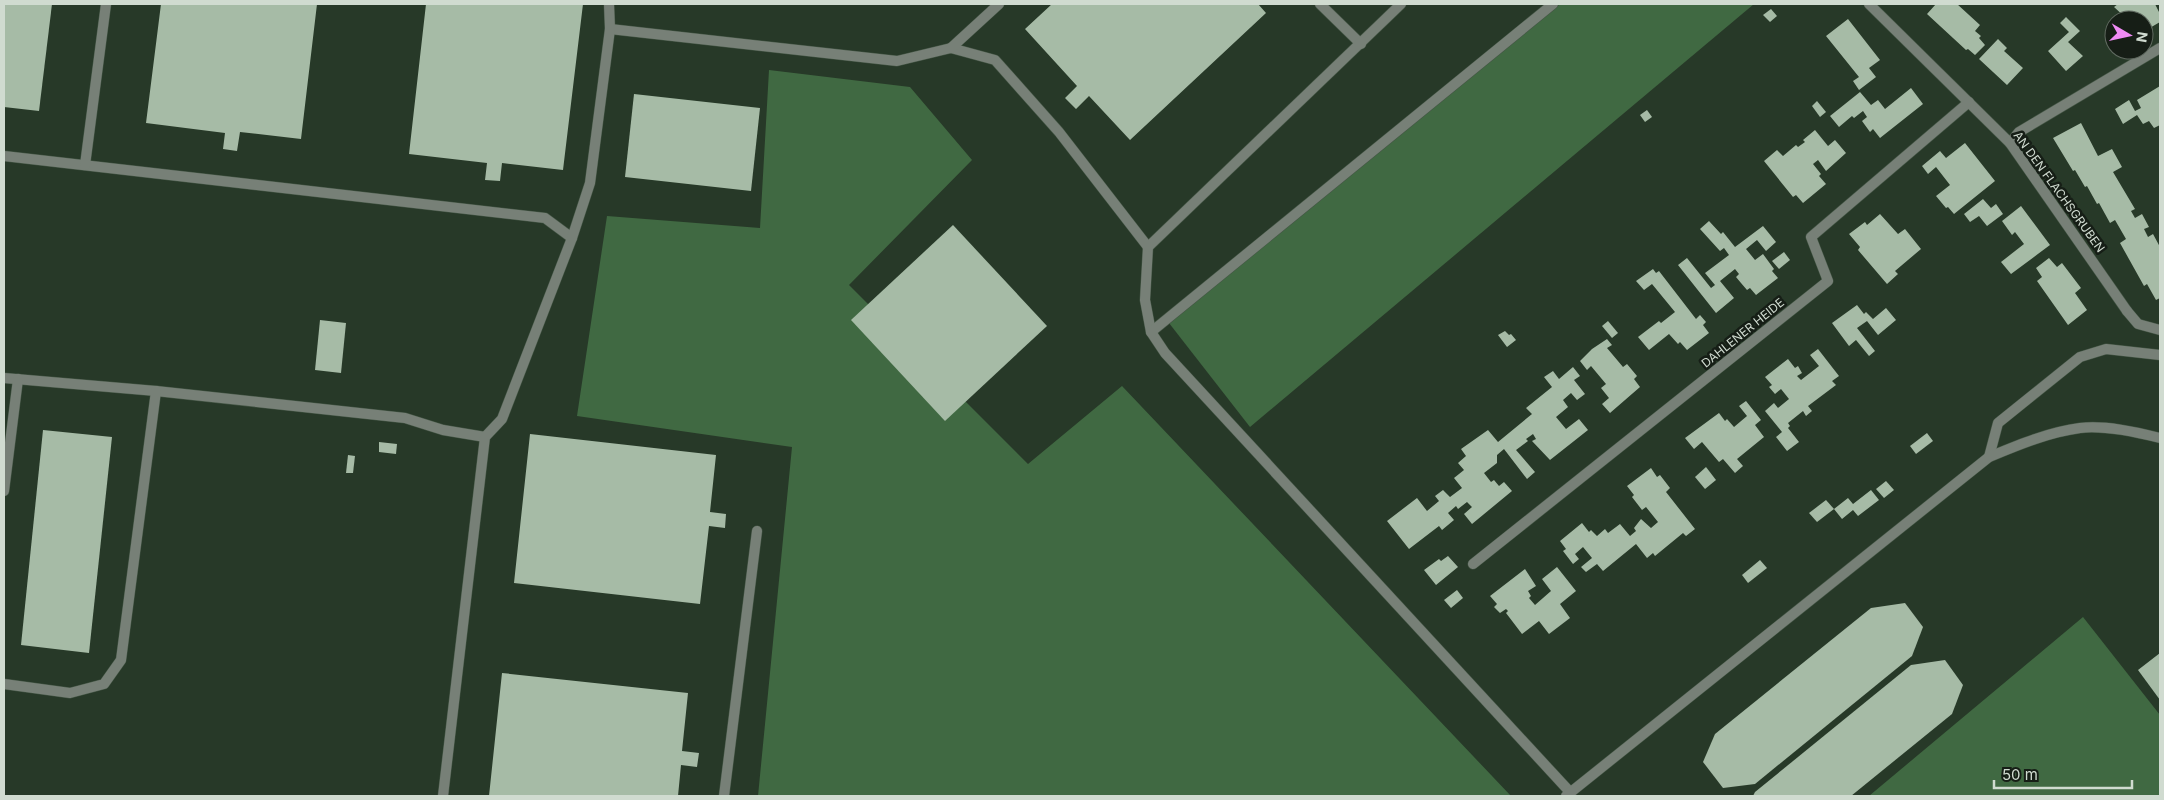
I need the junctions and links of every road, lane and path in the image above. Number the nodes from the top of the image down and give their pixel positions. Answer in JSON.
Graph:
{"nodes":[{"id":1,"x":106,"y":4,"type":"edge"},
{"id":2,"x":609,"y":4,"type":"edge"},
{"id":3,"x":999,"y":4,"type":"edge"},
{"id":4,"x":1320,"y":4,"type":"edge"},
{"id":5,"x":1401,"y":4,"type":"edge"},
{"id":6,"x":1553,"y":4,"type":"edge"},
{"id":7,"x":1869,"y":4,"type":"edge"},
{"id":8,"x":610,"y":29,"type":"junction"},
{"id":9,"x":1361,"y":44,"type":"junction"},
{"id":10,"x":951,"y":48,"type":"junction"},
{"id":11,"x":2160,"y":48,"type":"edge"},
{"id":12,"x":1969,"y":102,"type":"junction"},
{"id":13,"x":2010,"y":142,"type":"junction"},
{"id":14,"x":4,"y":156,"type":"edge"},
{"id":15,"x":85,"y":165,"type":"junction"},
{"id":16,"x":572,"y":238,"type":"junction"},
{"id":17,"x":1148,"y":247,"type":"junction"},
{"id":18,"x":2160,"y":330,"type":"edge"},
{"id":19,"x":1151,"y":332,"type":"junction"},
{"id":20,"x":2160,"y":355,"type":"edge"},
{"id":21,"x":4,"y":378,"type":"edge"},
{"id":22,"x":18,"y":380,"type":"junction"},
{"id":23,"x":156,"y":391,"type":"junction"},
{"id":24,"x":485,"y":437,"type":"junction"},
{"id":25,"x":2160,"y":438,"type":"edge"},
{"id":26,"x":6,"y":451,"type":"edge"},
{"id":27,"x":1989,"y":457,"type":"junction"},
{"id":28,"x":4,"y":491,"type":"edge"},
{"id":29,"x":757,"y":531,"type":"dead end"},
{"id":30,"x":1474,"y":564,"type":"dead end"},
{"id":31,"x":4,"y":684,"type":"edge"},
{"id":32,"x":1567,"y":794,"type":"edge"},
{"id":33,"x":443,"y":796,"type":"edge"},
{"id":34,"x":724,"y":796,"type":"edge"}],
"edges":[{"from":1,"to":15,"type":"street"},
{"from":2,"to":8,"type":"street"},
{"from":3,"to":10,"type":"street"},
{"from":4,"to":9,"type":"street"},
{"from":5,"to":9,"type":"street"},
{"from":6,"to":19,"type":"street"},
{"from":7,"to":12,"type":"street","name":"AN DEN FLACHSGRUBEN"},
{"from":8,"to":10,"type":"street"},
{"from":8,"to":16,"type":"street"},
{"from":9,"to":17,"type":"street"},
{"from":10,"to":17,"type":"street"},
{"from":11,"to":13,"type":"street"},
{"from":12,"to":13,"type":"street","name":"AN DEN FLACHSGRUBEN"},
{"from":12,"to":30,"type":"street","name":"DAHLENER HEIDE"},
{"from":13,"to":18,"type":"street","name":"AN DEN FLACHSGRUBEN"},
{"from":14,"to":15,"type":"street"},
{"from":15,"to":16,"type":"street"},
{"from":16,"to":24,"type":"street"},
{"from":17,"to":19,"type":"street"},
{"from":19,"to":32,"type":"street"},
{"from":20,"to":27,"type":"street"},
{"from":21,"to":22,"type":"street"},
{"from":22,"to":23,"type":"street"},
{"from":22,"to":26,"type":"street"},
{"from":23,"to":24,"type":"street"},
{"from":23,"to":31,"type":"street"},
{"from":24,"to":33,"type":"street"},
{"from":25,"to":27,"type":"street"},
{"from":26,"to":28,"type":"street"},
{"from":27,"to":32,"type":"street"},
{"from":29,"to":34,"type":"street"}]}
